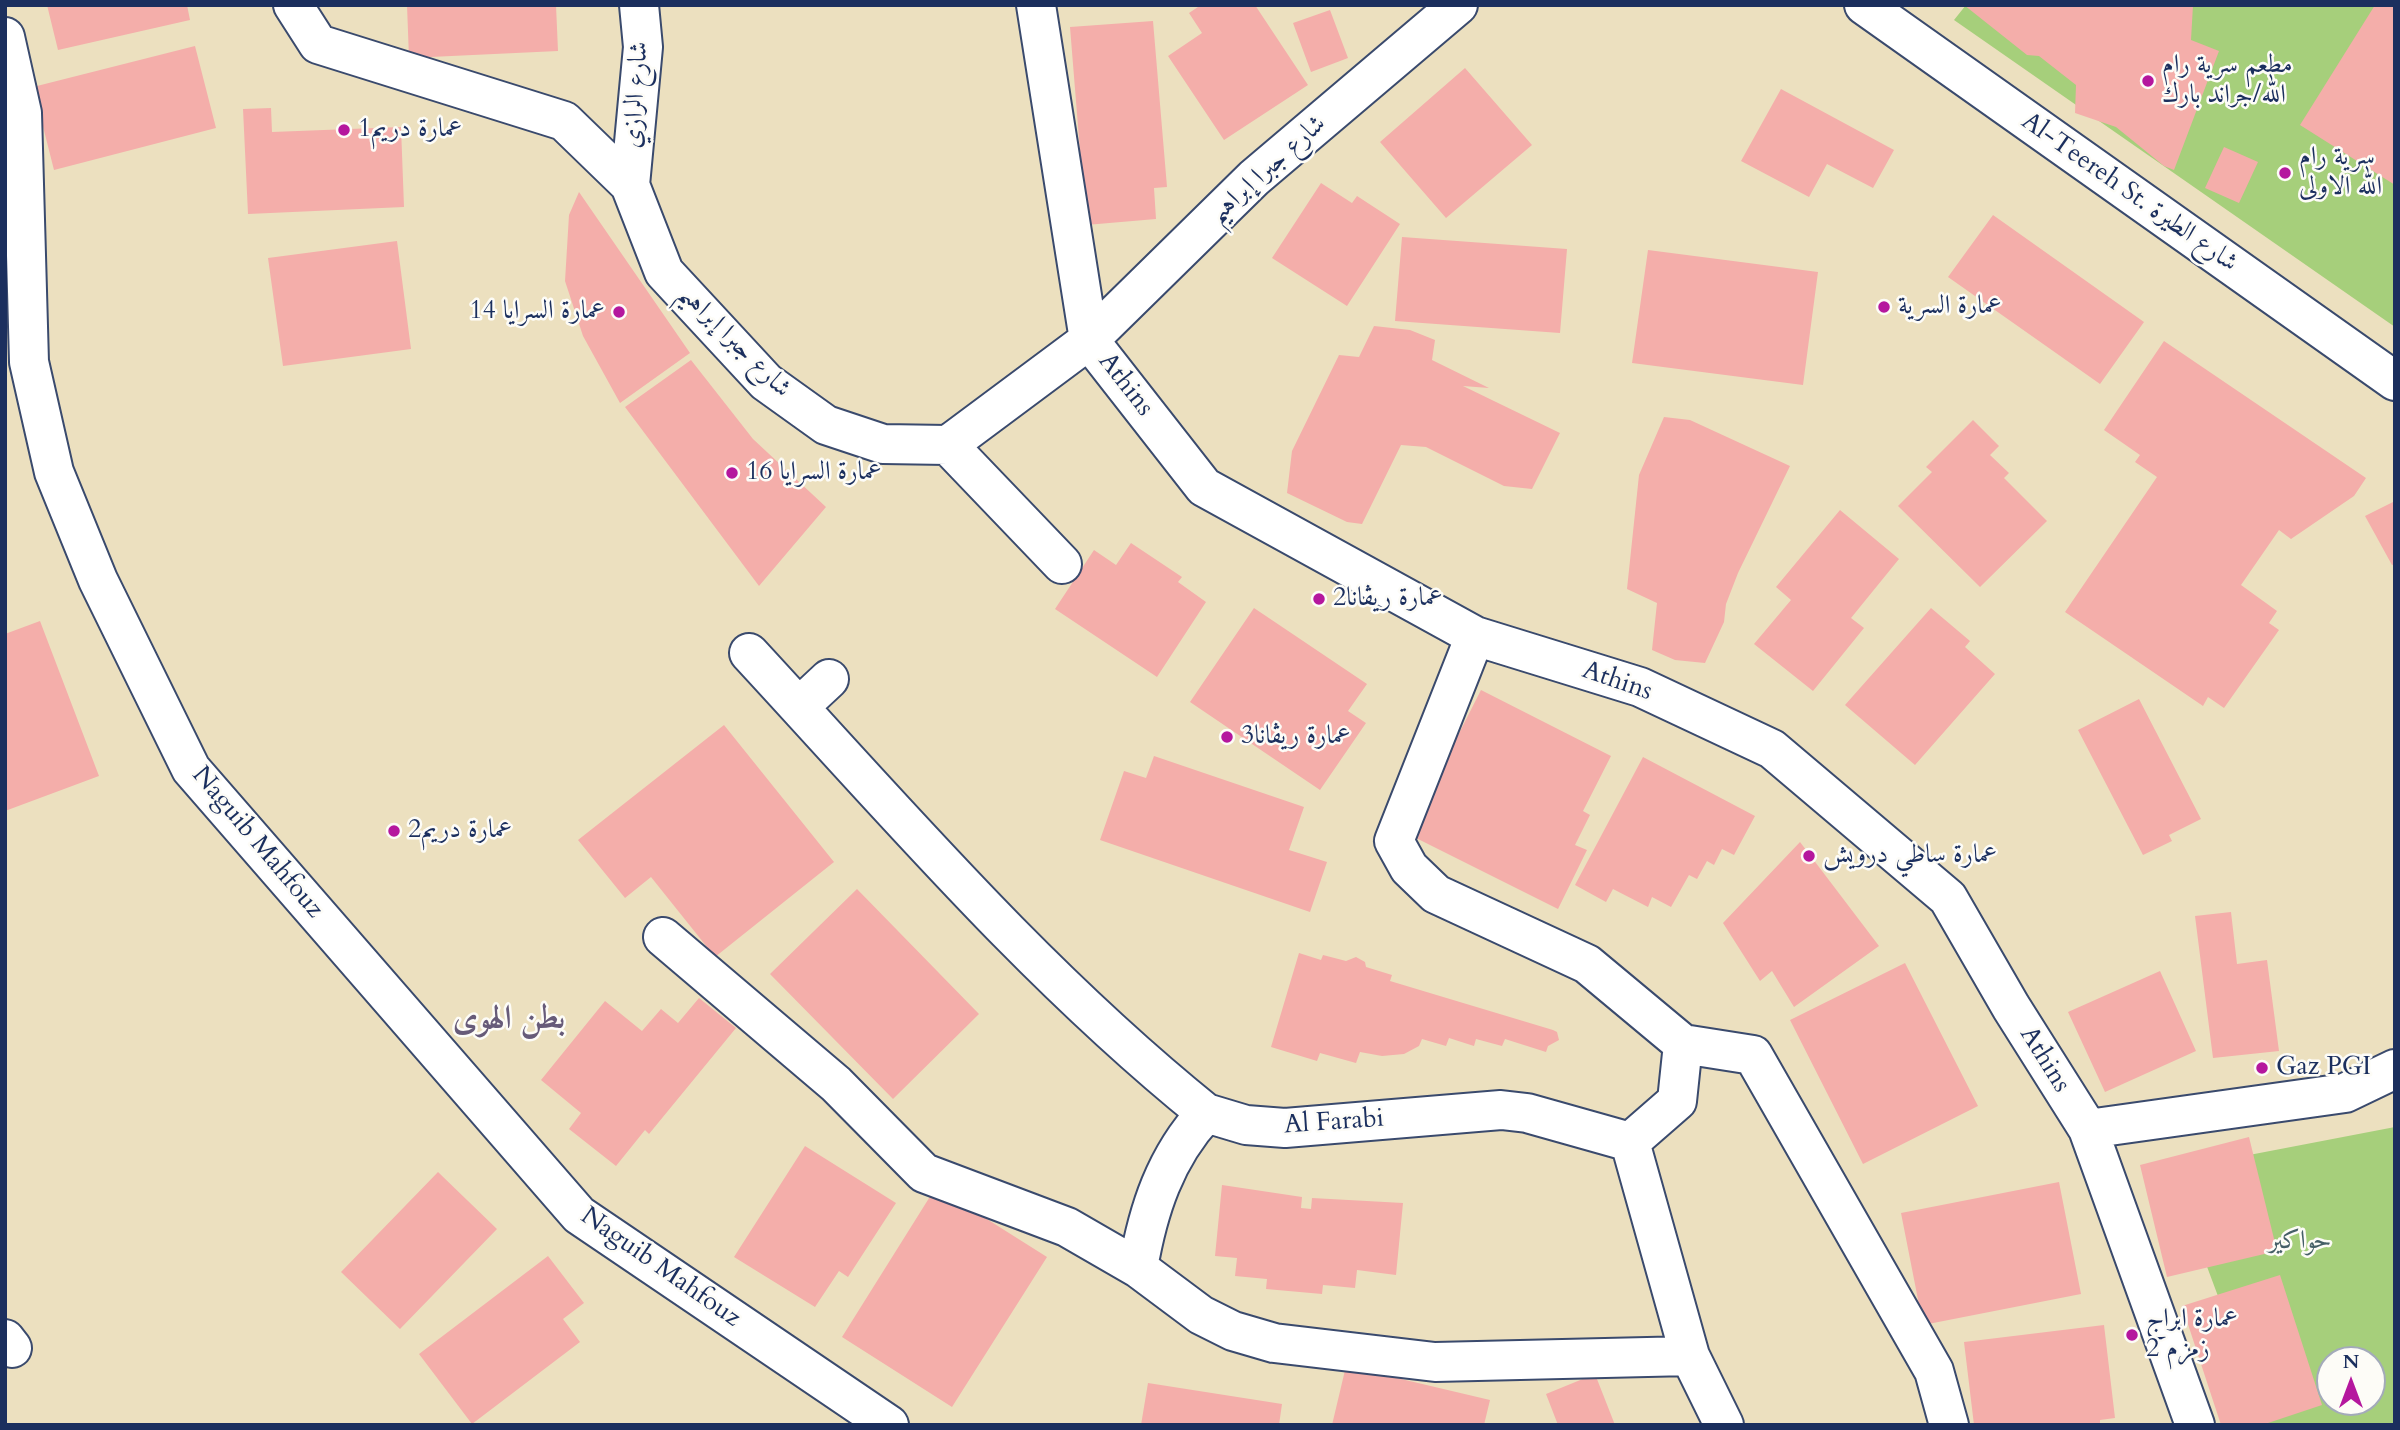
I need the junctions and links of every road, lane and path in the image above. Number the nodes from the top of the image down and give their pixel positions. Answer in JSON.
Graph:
{"nodes":[{"id":1,"x":293,"y":5,"type":"edge"},
{"id":2,"x":639,"y":5,"type":"edge"},
{"id":3,"x":1036,"y":5,"type":"edge"},
{"id":4,"x":1458,"y":5,"type":"edge"},
{"id":5,"x":1864,"y":5,"type":"edge"},
{"id":6,"x":5,"y":37,"type":"edge"},
{"id":7,"x":631,"y":185,"type":"junction"},
{"id":8,"x":1089,"y":340,"type":"junction"},
{"id":9,"x":2395,"y":381,"type":"edge"},
{"id":10,"x":948,"y":445,"type":"junction"},
{"id":11,"x":1062,"y":564,"type":"dead end"},
{"id":12,"x":1475,"y":636,"type":"junction"},
{"id":13,"x":748,"y":653,"type":"dead end"},
{"id":14,"x":829,"y":679,"type":"dead end"},
{"id":15,"x":799,"y":707,"type":"junction"},
{"id":16,"x":663,"y":937,"type":"dead end"},
{"id":17,"x":1683,"y":1044,"type":"junction"},
{"id":18,"x":2395,"y":1069,"type":"edge"},
{"id":19,"x":1206,"y":1113,"type":"junction"},
{"id":20,"x":2088,"y":1129,"type":"junction"},
{"id":21,"x":1630,"y":1142,"type":"junction"},
{"id":22,"x":1139,"y":1268,"type":"junction"},
{"id":23,"x":1690,"y":1356,"type":"junction"},
{"id":24,"x":889,"y":1425,"type":"edge"},
{"id":25,"x":1724,"y":1425,"type":"edge"},
{"id":26,"x":1949,"y":1425,"type":"edge"},
{"id":27,"x":2195,"y":1425,"type":"edge"}],
"edges":[{"from":1,"to":7,"type":"street","name":"شارع جبرا إبراهيم"},
{"from":2,"to":7,"type":"street","name":"شارع الرازي"},
{"from":3,"to":8,"type":"street","name":"Athins"},
{"from":4,"to":8,"type":"street","name":"شارع جبرا إبراهيم"},
{"from":5,"to":9,"type":"street","name":"Al-Teereh St. شارع الطيرة"},
{"from":6,"to":24,"type":"street","name":"Naguib Mahfouz"},
{"from":7,"to":10,"type":"street","name":"شارع جبرا إبراهيم"},
{"from":8,"to":10,"type":"street","name":"شارع جبرا إبراهيم"},
{"from":8,"to":12,"type":"street","name":"Athins"},
{"from":10,"to":11,"type":"street"},
{"from":12,"to":17,"type":"street"},
{"from":12,"to":20,"type":"street","name":"Athins"},
{"from":13,"to":15,"type":"street"},
{"from":14,"to":15,"type":"street"},
{"from":15,"to":19,"type":"street"},
{"from":16,"to":22,"type":"street"},
{"from":17,"to":21,"type":"street"},
{"from":17,"to":26,"type":"street"},
{"from":18,"to":20,"type":"street"},
{"from":19,"to":21,"type":"street","name":"Al Farabi"},
{"from":19,"to":22,"type":"street"},
{"from":20,"to":27,"type":"street","name":"Athins"},
{"from":21,"to":23,"type":"street"},
{"from":22,"to":23,"type":"street"},
{"from":23,"to":25,"type":"street"}]}
